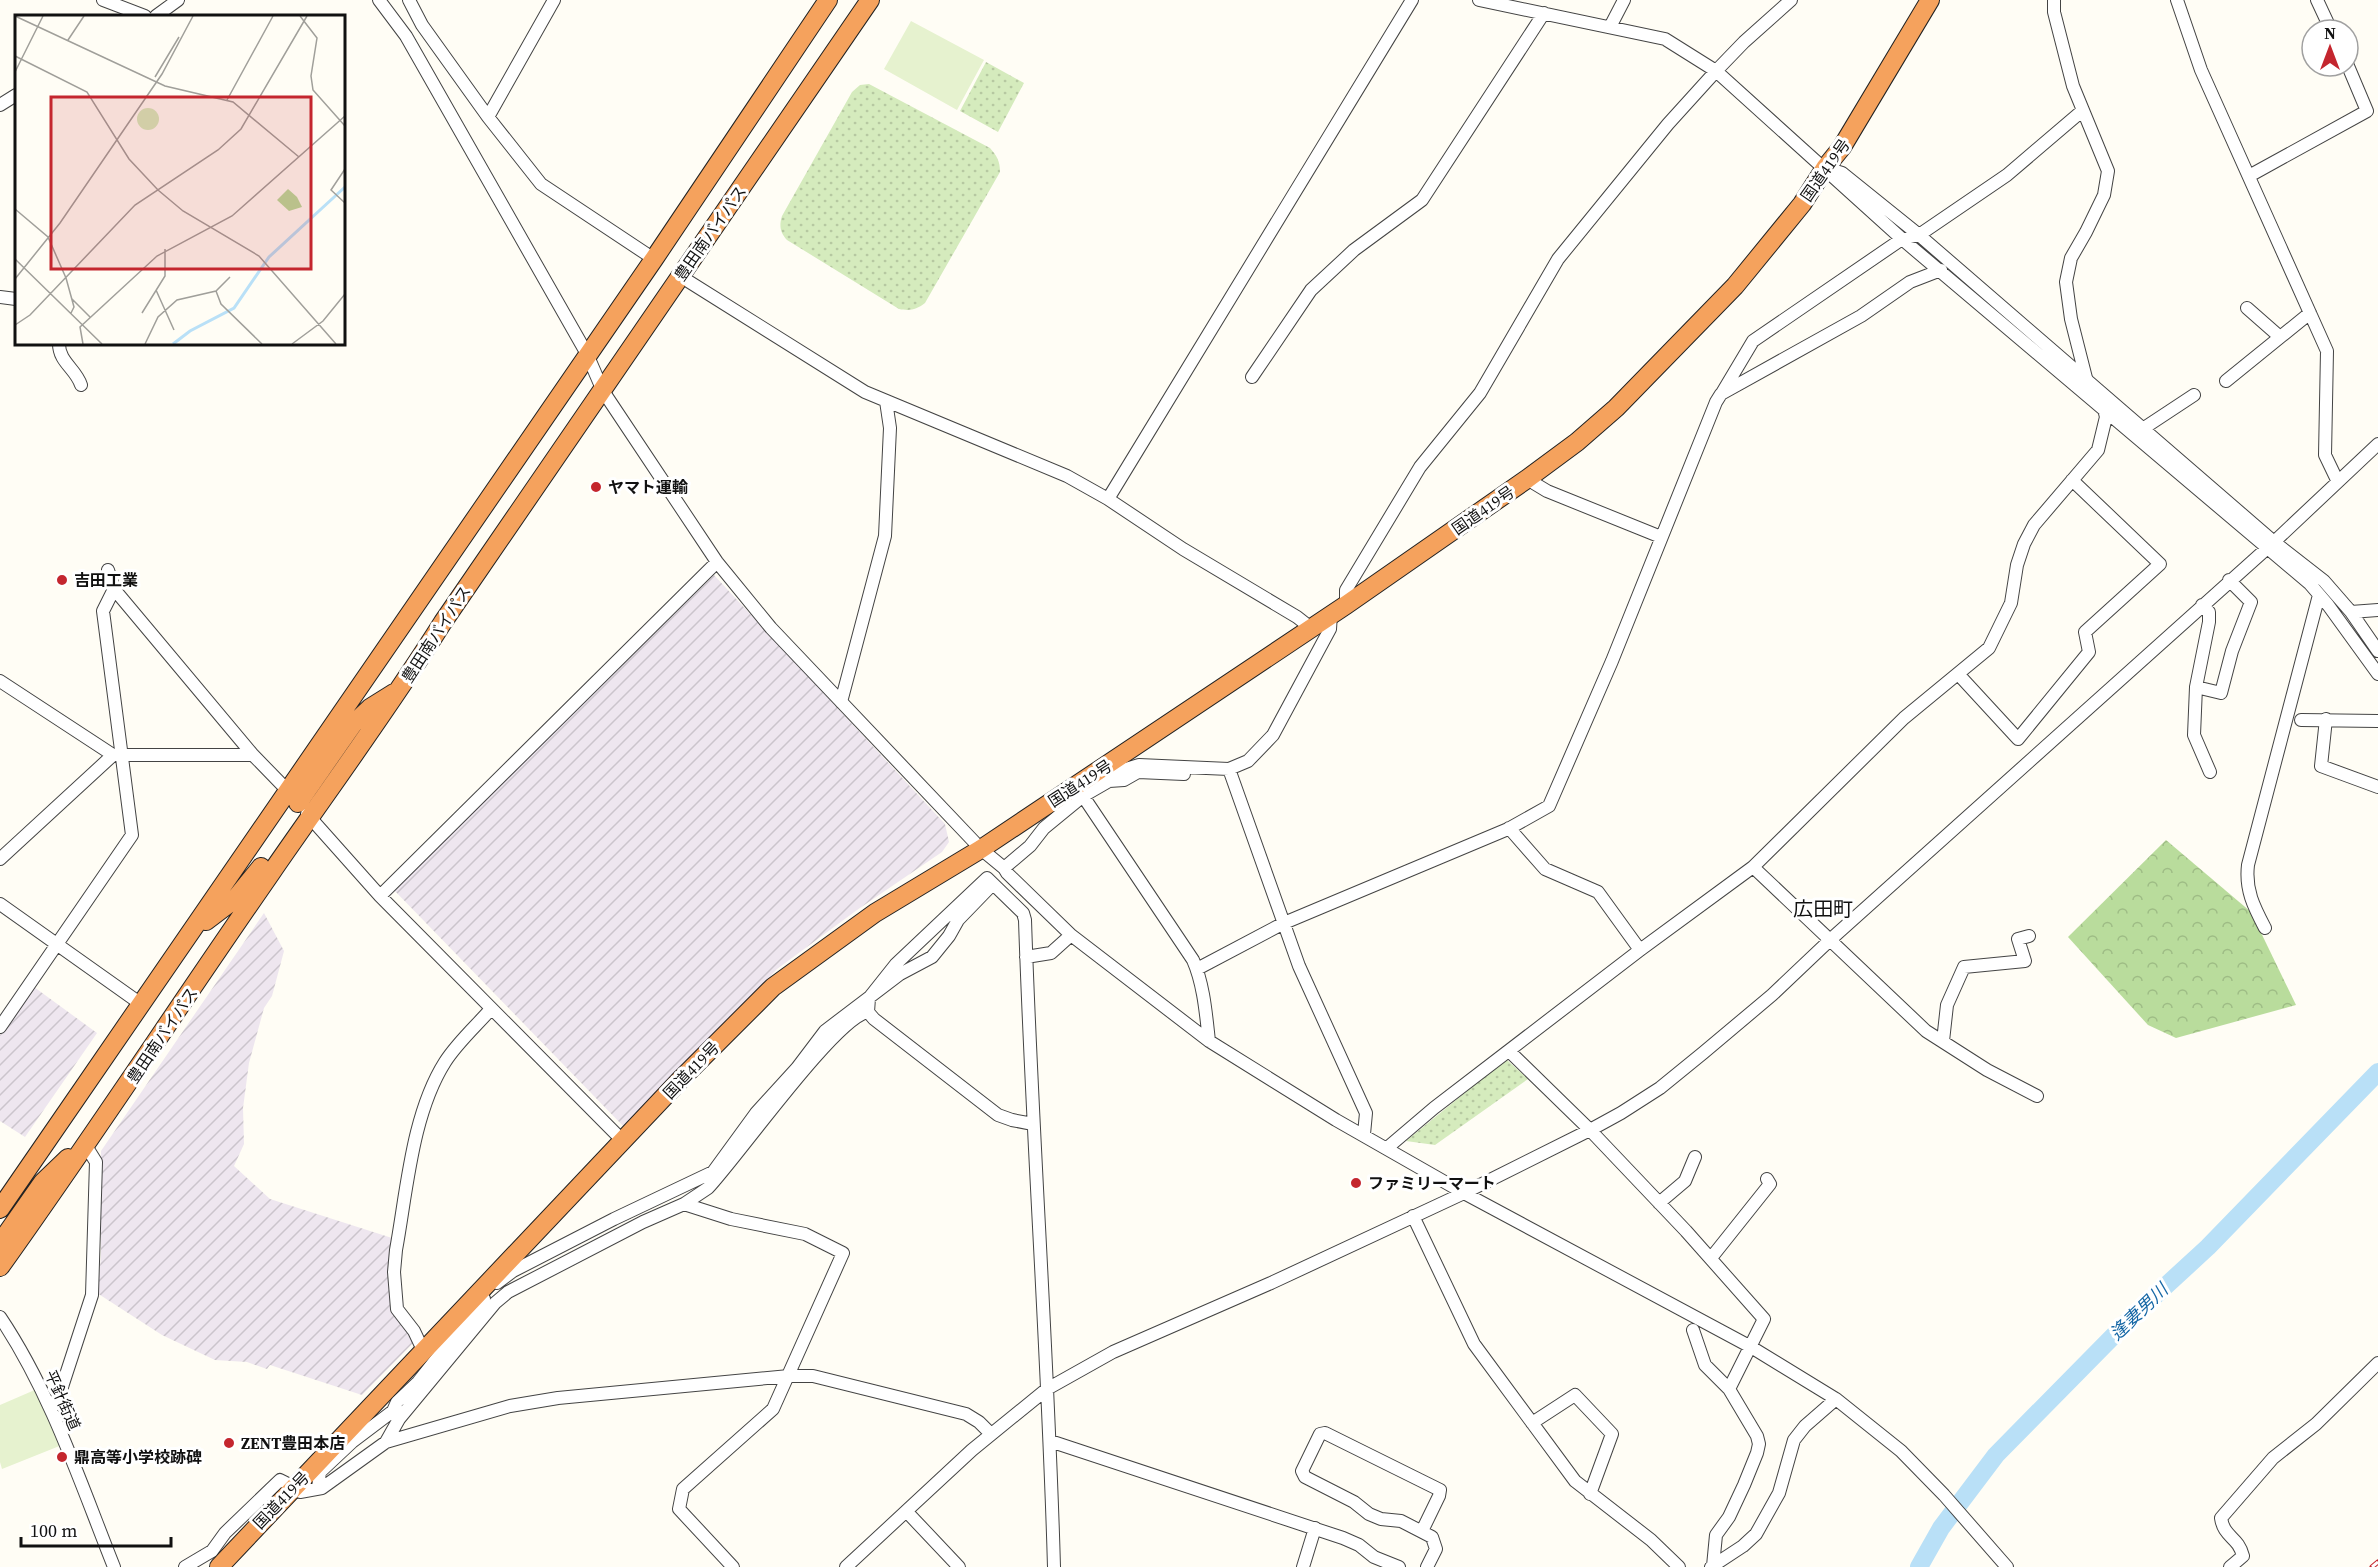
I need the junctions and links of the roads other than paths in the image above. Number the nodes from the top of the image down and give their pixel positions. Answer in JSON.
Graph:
{"nodes":[{"id":1,"x":104,"y":0,"type":"edge"},
{"id":2,"x":178,"y":0,"type":"edge"},
{"id":3,"x":409,"y":0,"type":"edge"},
{"id":4,"x":554,"y":0,"type":"edge"},
{"id":5,"x":828,"y":0,"type":"edge"},
{"id":6,"x":870,"y":0,"type":"edge"},
{"id":7,"x":1412,"y":0,"type":"edge"},
{"id":8,"x":1479,"y":0,"type":"edge"},
{"id":9,"x":1623,"y":0,"type":"edge"},
{"id":10,"x":1791,"y":0,"type":"edge"},
{"id":11,"x":1930,"y":0,"type":"edge"},
{"id":12,"x":2054,"y":0,"type":"edge"},
{"id":13,"x":2177,"y":0,"type":"edge"},
{"id":14,"x":2317,"y":0,"type":"edge"},
{"id":15,"x":382,"y":1,"type":"edge"},
{"id":16,"x":1544,"y":13,"type":"junction"},
{"id":17,"x":142,"y":15,"type":"edge"},
{"id":18,"x":157,"y":15,"type":"edge"},
{"id":19,"x":2325,"y":18,"type":"edge"},
{"id":20,"x":1610,"y":27,"type":"junction"},
{"id":21,"x":1716,"y":71,"type":"junction"},
{"id":22,"x":2353,"y":78,"type":"edge"},
{"id":23,"x":15,"y":95,"type":"edge"},
{"id":24,"x":0,"y":105,"type":"edge"},
{"id":25,"x":2082,"y":111,"type":"junction"},
{"id":26,"x":488,"y":117,"type":"junction"},
{"id":27,"x":1825,"y":168,"type":"junction"},
{"id":28,"x":2249,"y":176,"type":"junction"},
{"id":29,"x":1919,"y":235,"type":"junction"},
{"id":30,"x":1902,"y":238,"type":"junction"},
{"id":31,"x":654,"y":259,"type":"junction"},
{"id":32,"x":1941,"y":270,"type":"junction"},
{"id":33,"x":680,"y":276,"type":"junction"},
{"id":34,"x":0,"y":297,"type":"edge"},
{"id":35,"x":15,"y":298,"type":"edge"},
{"id":36,"x":2247,"y":308,"type":"dead end"},
{"id":37,"x":2310,"y":313,"type":"junction"},
{"id":38,"x":2280,"y":337,"type":"junction"},
{"id":39,"x":59,"y":345,"type":"edge"},
{"id":40,"x":587,"y":354,"type":"junction"},
{"id":41,"x":1252,"y":378,"type":"dead end"},
{"id":42,"x":2086,"y":378,"type":"junction"},
{"id":43,"x":2226,"y":381,"type":"dead end"},
{"id":44,"x":81,"y":384,"type":"dead end"},
{"id":45,"x":603,"y":391,"type":"junction"},
{"id":46,"x":1721,"y":394,"type":"junction"},
{"id":47,"x":2194,"y":395,"type":"dead end"},
{"id":48,"x":885,"y":401,"type":"junction"},
{"id":49,"x":2104,"y":409,"type":"junction"},
{"id":50,"x":2144,"y":429,"type":"junction"},
{"id":51,"x":2378,"y":444,"type":"edge"},
{"id":52,"x":1527,"y":479,"type":"junction"},
{"id":53,"x":2072,"y":480,"type":"junction"},
{"id":54,"x":2337,"y":480,"type":"junction"},
{"id":55,"x":1108,"y":499,"type":"junction"},
{"id":56,"x":1661,"y":537,"type":"junction"},
{"id":57,"x":2270,"y":545,"type":"junction"},
{"id":58,"x":717,"y":562,"type":"junction"},
{"id":59,"x":108,"y":570,"type":"dead end"},
{"id":60,"x":2229,"y":580,"type":"junction"},
{"id":61,"x":114,"y":589,"type":"junction"},
{"id":62,"x":2319,"y":595,"type":"junction"},
{"id":63,"x":2202,"y":605,"type":"junction"},
{"id":64,"x":1338,"y":610,"type":"junction"},
{"id":65,"x":2378,"y":610,"type":"edge"},
{"id":66,"x":2351,"y":612,"type":"junction"},
{"id":67,"x":1311,"y":628,"type":"junction"},
{"id":68,"x":2378,"y":651,"type":"edge"},
{"id":69,"x":2378,"y":674,"type":"edge"},
{"id":70,"x":1959,"y":675,"type":"junction"},
{"id":71,"x":0,"y":681,"type":"edge"},
{"id":72,"x":2196,"y":687,"type":"junction"},
{"id":73,"x":841,"y":702,"type":"junction"},
{"id":74,"x":2326,"y":719,"type":"junction"},
{"id":75,"x":2301,"y":720,"type":"dead end"},
{"id":76,"x":2378,"y":721,"type":"edge"},
{"id":77,"x":253,"y":755,"type":"junction"},
{"id":78,"x":117,"y":756,"type":"junction"},
{"id":79,"x":2210,"y":772,"type":"dead end"},
{"id":80,"x":1093,"y":774,"type":"junction"},
{"id":81,"x":1231,"y":774,"type":"junction"},
{"id":82,"x":2378,"y":788,"type":"edge"},
{"id":83,"x":1078,"y":791,"type":"junction"},
{"id":84,"x":300,"y":805,"type":"junction"},
{"id":85,"x":1509,"y":828,"type":"junction"},
{"id":86,"x":981,"y":849,"type":"junction"},
{"id":87,"x":0,"y":859,"type":"edge"},
{"id":88,"x":1752,"y":867,"type":"junction"},
{"id":89,"x":1004,"y":868,"type":"junction"},
{"id":90,"x":993,"y":883,"type":"junction"},
{"id":91,"x":380,"y":896,"type":"junction"},
{"id":92,"x":0,"y":904,"type":"edge"},
{"id":93,"x":1284,"y":923,"type":"junction"},
{"id":94,"x":2265,"y":928,"type":"dead end"},
{"id":95,"x":1071,"y":935,"type":"junction"},
{"id":96,"x":2029,"y":936,"type":"dead end"},
{"id":97,"x":1830,"y":939,"type":"junction"},
{"id":98,"x":57,"y":943,"type":"junction"},
{"id":99,"x":1640,"y":950,"type":"junction"},
{"id":100,"x":1026,"y":957,"type":"junction"},
{"id":101,"x":1197,"y":969,"type":"junction"},
{"id":102,"x":869,"y":998,"type":"junction"},
{"id":103,"x":141,"y":1004,"type":"junction"},
{"id":104,"x":491,"y":1009,"type":"junction"},
{"id":105,"x":868,"y":1012,"type":"junction"},
{"id":106,"x":0,"y":1027,"type":"edge"},
{"id":107,"x":1209,"y":1041,"type":"junction"},
{"id":108,"x":1942,"y":1041,"type":"junction"},
{"id":109,"x":1509,"y":1051,"type":"junction"},
{"id":110,"x":2037,"y":1096,"type":"dead end"},
{"id":111,"x":1033,"y":1124,"type":"junction"},
{"id":112,"x":98,"y":1130,"type":"junction"},
{"id":113,"x":1590,"y":1130,"type":"junction"},
{"id":114,"x":1364,"y":1134,"type":"junction"},
{"id":115,"x":623,"y":1141,"type":"junction"},
{"id":116,"x":87,"y":1146,"type":"junction"},
{"id":117,"x":1387,"y":1148,"type":"junction"},
{"id":118,"x":1695,"y":1157,"type":"dead end"},
{"id":119,"x":1767,"y":1179,"type":"dead end"},
{"id":120,"x":1464,"y":1192,"type":"junction"},
{"id":121,"x":1659,"y":1203,"type":"junction"},
{"id":122,"x":684,"y":1204,"type":"junction"},
{"id":123,"x":0,"y":1209,"type":"edge"},
{"id":124,"x":1413,"y":1216,"type":"junction"},
{"id":125,"x":0,"y":1244,"type":"edge"},
{"id":126,"x":1711,"y":1258,"type":"junction"},
{"id":127,"x":0,"y":1267,"type":"edge"},
{"id":128,"x":0,"y":1317,"type":"edge"},
{"id":129,"x":1693,"y":1330,"type":"dead end"},
{"id":130,"x":1751,"y":1347,"type":"junction"},
{"id":131,"x":423,"y":1350,"type":"junction"},
{"id":132,"x":2378,"y":1363,"type":"edge"},
{"id":133,"x":789,"y":1376,"type":"junction"},
{"id":134,"x":1047,"y":1389,"type":"junction"},
{"id":135,"x":1729,"y":1389,"type":"junction"},
{"id":136,"x":1836,"y":1399,"type":"junction"},
{"id":137,"x":51,"y":1410,"type":"junction"},
{"id":138,"x":1532,"y":1424,"type":"junction"},
{"id":139,"x":991,"y":1434,"type":"junction"},
{"id":140,"x":1050,"y":1441,"type":"junction"},
{"id":141,"x":386,"y":1442,"type":"junction"},
{"id":142,"x":294,"y":1486,"type":"junction"},
{"id":143,"x":318,"y":1488,"type":"junction"},
{"id":144,"x":1590,"y":1494,"type":"junction"},
{"id":145,"x":907,"y":1512,"type":"junction"},
{"id":146,"x":1315,"y":1528,"type":"junction"},
{"id":147,"x":1422,"y":1531,"type":"junction"},
{"id":148,"x":230,"y":1540,"type":"junction"},
{"id":149,"x":1372,"y":1562,"type":"edge"},
{"id":150,"x":114,"y":1567,"type":"edge"},
{"id":151,"x":185,"y":1567,"type":"edge"},
{"id":152,"x":219,"y":1567,"type":"edge"},
{"id":153,"x":733,"y":1567,"type":"edge"},
{"id":154,"x":846,"y":1567,"type":"edge"},
{"id":155,"x":959,"y":1567,"type":"edge"},
{"id":156,"x":1054,"y":1567,"type":"edge"},
{"id":157,"x":1303,"y":1567,"type":"edge"},
{"id":158,"x":1400,"y":1567,"type":"edge"},
{"id":159,"x":1427,"y":1567,"type":"edge"},
{"id":160,"x":1679,"y":1567,"type":"edge"},
{"id":161,"x":1712,"y":1567,"type":"edge"},
{"id":162,"x":2007,"y":1567,"type":"edge"},
{"id":163,"x":2230,"y":1567,"type":"edge"}],
"edges":[{"from":1,"to":17,"type":"street"},
{"from":2,"to":18,"type":"street"},
{"from":3,"to":26,"type":"street"},
{"from":4,"to":26,"type":"street"},
{"from":5,"to":31,"type":"highway","name":"豊田南バイパス"},
{"from":6,"to":33,"type":"highway","name":"豊田南バイパス"},
{"from":7,"to":55,"type":"street"},
{"from":8,"to":16,"type":"street"},
{"from":9,"to":20,"type":"street"},
{"from":10,"to":21,"type":"street"},
{"from":11,"to":27,"type":"highway","name":"国道419号"},
{"from":12,"to":25,"type":"street"},
{"from":13,"to":28,"type":"street"},
{"from":14,"to":19,"type":"street"},
{"from":15,"to":40,"type":"street"},
{"from":16,"to":20,"type":"street"},
{"from":16,"to":41,"type":"street"},
{"from":20,"to":21,"type":"street"},
{"from":21,"to":27,"type":"street"},
{"from":21,"to":64,"type":"street"},
{"from":22,"to":28,"type":"street"},
{"from":23,"to":24,"type":"street"},
{"from":25,"to":29,"type":"street"},
{"from":25,"to":42,"type":"street"},
{"from":26,"to":31,"type":"street"},
{"from":27,"to":29,"type":"street"},
{"from":27,"to":30,"type":"street"},
{"from":27,"to":52,"type":"highway","name":"国道419号"},
{"from":28,"to":37,"type":"street"},
{"from":29,"to":30,"type":"street"},
{"from":29,"to":42,"type":"street"},
{"from":30,"to":32,"type":"street"},
{"from":30,"to":46,"type":"street"},
{"from":31,"to":40,"type":"highway","name":"豊田南バイパス"},
{"from":32,"to":46,"type":"street"},
{"from":32,"to":49,"type":"street"},
{"from":33,"to":45,"type":"highway","name":"豊田南バイパス"},
{"from":33,"to":48,"type":"street"},
{"from":34,"to":35,"type":"street"},
{"from":36,"to":38,"type":"street"},
{"from":37,"to":38,"type":"street"},
{"from":37,"to":54,"type":"street"},
{"from":38,"to":43,"type":"street"},
{"from":39,"to":44,"type":"street"},
{"from":40,"to":45,"type":"street"},
{"from":40,"to":84,"type":"highway","name":"豊田南バイパス"},
{"from":42,"to":49,"type":"street"},
{"from":42,"to":50,"type":"street"},
{"from":45,"to":58,"type":"street"},
{"from":45,"to":84,"type":"highway","name":"豊田南バイパス"},
{"from":46,"to":56,"type":"street"},
{"from":47,"to":50,"type":"street"},
{"from":48,"to":55,"type":"street"},
{"from":48,"to":73,"type":"street"},
{"from":49,"to":53,"type":"street"},
{"from":49,"to":57,"type":"street"},
{"from":50,"to":57,"type":"street"},
{"from":51,"to":54,"type":"street"},
{"from":52,"to":56,"type":"street"},
{"from":52,"to":64,"type":"highway","name":"国道419号"},
{"from":53,"to":70,"type":"street"},
{"from":53,"to":70,"type":"street"},
{"from":54,"to":57,"type":"street"},
{"from":55,"to":67,"type":"street"},
{"from":56,"to":85,"type":"street"},
{"from":57,"to":60,"type":"street"},
{"from":57,"to":62,"type":"street"},
{"from":57,"to":66,"type":"street"},
{"from":58,"to":73,"type":"street"},
{"from":58,"to":91,"type":"street"},
{"from":59,"to":61,"type":"street"},
{"from":60,"to":63,"type":"street"},
{"from":60,"to":72,"type":"street"},
{"from":61,"to":77,"type":"street"},
{"from":61,"to":78,"type":"street"},
{"from":62,"to":69,"type":"street"},
{"from":62,"to":94,"type":"street"},
{"from":63,"to":72,"type":"street"},
{"from":63,"to":97,"type":"street"},
{"from":64,"to":67,"type":"highway","name":"国道419号"},
{"from":64,"to":81,"type":"street"},
{"from":65,"to":66,"type":"street"},
{"from":66,"to":68,"type":"street"},
{"from":67,"to":80,"type":"highway","name":"国道419号"},
{"from":70,"to":88,"type":"street"},
{"from":71,"to":78,"type":"street"},
{"from":72,"to":79,"type":"street"},
{"from":73,"to":86,"type":"street"},
{"from":74,"to":75,"type":"street"},
{"from":74,"to":76,"type":"street"},
{"from":74,"to":82,"type":"street"},
{"from":77,"to":78,"type":"street"},
{"from":77,"to":84,"type":"street"},
{"from":78,"to":87,"type":"street"},
{"from":78,"to":98,"type":"street"},
{"from":80,"to":81,"type":"street"},
{"from":80,"to":83,"type":"highway","name":"国道419号"},
{"from":81,"to":83,"type":"street"},
{"from":81,"to":93,"type":"street"},
{"from":83,"to":86,"type":"highway","name":"国道419号"},
{"from":83,"to":89,"type":"street"},
{"from":83,"to":101,"type":"street"},
{"from":84,"to":91,"type":"street"},
{"from":84,"to":103,"type":"highway","name":"豊田南バイパス"},
{"from":84,"to":112,"type":"highway","name":"豊田南バイパス"},
{"from":85,"to":93,"type":"street"},
{"from":85,"to":99,"type":"street"},
{"from":86,"to":89,"type":"street"},
{"from":86,"to":115,"type":"highway","name":"国道419号"},
{"from":88,"to":97,"type":"street"},
{"from":88,"to":99,"type":"street"},
{"from":89,"to":95,"type":"street"},
{"from":90,"to":100,"type":"street"},
{"from":90,"to":102,"type":"street"},
{"from":90,"to":102,"type":"street"},
{"from":91,"to":104,"type":"street"},
{"from":92,"to":98,"type":"street"},
{"from":93,"to":101,"type":"street"},
{"from":93,"to":114,"type":"street"},
{"from":95,"to":100,"type":"street"},
{"from":95,"to":107,"type":"street"},
{"from":96,"to":108,"type":"street"},
{"from":97,"to":108,"type":"street"},
{"from":97,"to":113,"type":"street"},
{"from":98,"to":103,"type":"street"},
{"from":98,"to":106,"type":"street"},
{"from":99,"to":109,"type":"street"},
{"from":100,"to":111,"type":"street"},
{"from":101,"to":107,"type":"street"},
{"from":102,"to":105,"type":"street"},
{"from":102,"to":143,"type":"street"},
{"from":103,"to":123,"type":"highway","name":"豊田南バイパス"},
{"from":104,"to":115,"type":"street"},
{"from":104,"to":131,"type":"street"},
{"from":105,"to":111,"type":"street"},
{"from":105,"to":122,"type":"street"},
{"from":107,"to":114,"type":"street"},
{"from":108,"to":110,"type":"street"},
{"from":109,"to":113,"type":"street"},
{"from":109,"to":117,"type":"street"},
{"from":111,"to":134,"type":"street"},
{"from":112,"to":116,"type":"highway","name":"豊田南バイパス"},
{"from":112,"to":125,"type":"highway"},
{"from":113,"to":120,"type":"street"},
{"from":113,"to":121,"type":"street"},
{"from":114,"to":117,"type":"street"},
{"from":115,"to":131,"type":"highway","name":"国道419号"},
{"from":116,"to":127,"type":"highway","name":"豊田南バイパス"},
{"from":116,"to":137,"type":"street"},
{"from":117,"to":120,"type":"street"},
{"from":118,"to":121,"type":"street"},
{"from":119,"to":126,"type":"street"},
{"from":120,"to":124,"type":"street"},
{"from":120,"to":130,"type":"street"},
{"from":121,"to":126,"type":"street"},
{"from":122,"to":133,"type":"street"},
{"from":122,"to":141,"type":"street"},
{"from":124,"to":134,"type":"street"},
{"from":124,"to":138,"type":"street"},
{"from":126,"to":130,"type":"street"},
{"from":128,"to":137,"type":"street","name":"平針街道"},
{"from":129,"to":135,"type":"street"},
{"from":130,"to":135,"type":"street"},
{"from":130,"to":136,"type":"street"},
{"from":131,"to":142,"type":"highway","name":"国道419号"},
{"from":132,"to":163,"type":"street"},
{"from":133,"to":139,"type":"street"},
{"from":133,"to":141,"type":"street"},
{"from":133,"to":153,"type":"street"},
{"from":134,"to":139,"type":"street"},
{"from":134,"to":140,"type":"street"},
{"from":135,"to":161,"type":"street"},
{"from":136,"to":161,"type":"street"},
{"from":136,"to":162,"type":"street"},
{"from":137,"to":150,"type":"street","name":"平針街道"},
{"from":138,"to":144,"type":"street"},
{"from":138,"to":144,"type":"street"},
{"from":139,"to":145,"type":"street"},
{"from":140,"to":146,"type":"street"},
{"from":140,"to":156,"type":"street"},
{"from":141,"to":143,"type":"street"},
{"from":142,"to":143,"type":"street"},
{"from":142,"to":148,"type":"highway","name":"国道419号"},
{"from":144,"to":160,"type":"street"},
{"from":145,"to":154,"type":"street"},
{"from":145,"to":155,"type":"street"},
{"from":146,"to":149,"type":"street"},
{"from":146,"to":157,"type":"street"},
{"from":147,"to":147,"type":"street"},
{"from":147,"to":159,"type":"street"},
{"from":148,"to":151,"type":"street"},
{"from":148,"to":152,"type":"highway","name":"国道419号"},
{"from":149,"to":158,"type":"street"}]}
